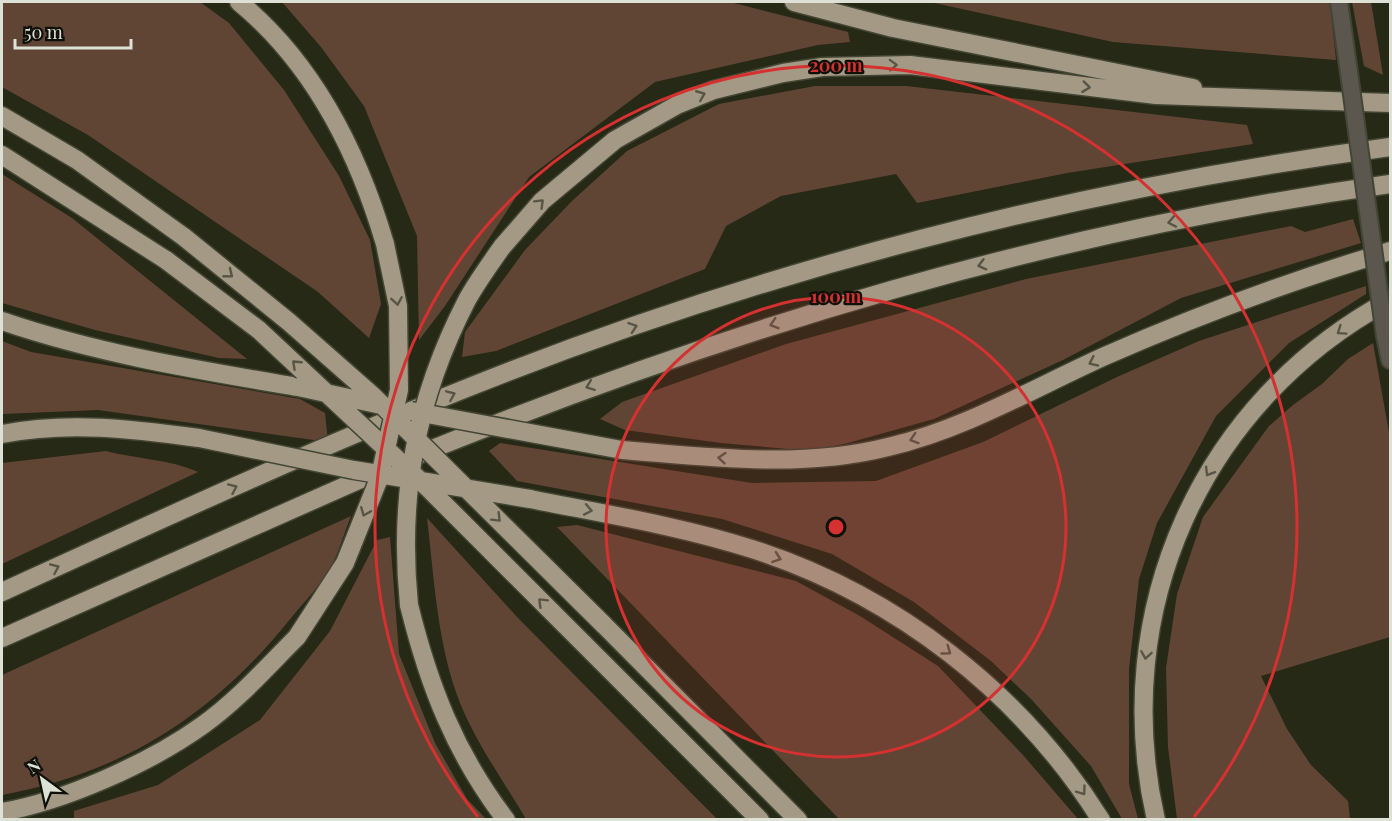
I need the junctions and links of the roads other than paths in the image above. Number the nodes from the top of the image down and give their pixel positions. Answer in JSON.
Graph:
{"nodes":[{"id":1,"x":239,"y":2,"type":"edge"},
{"id":2,"x":794,"y":2,"type":"edge"},
{"id":3,"x":1339,"y":2,"type":"edge"},
{"id":4,"x":1227,"y":97,"type":"junction"},
{"id":5,"x":1390,"y":103,"type":"edge"},
{"id":6,"x":2,"y":116,"type":"edge"},
{"id":7,"x":1390,"y":147,"type":"edge"},
{"id":8,"x":2,"y":155,"type":"edge"},
{"id":9,"x":1390,"y":184,"type":"edge"},
{"id":10,"x":1390,"y":251,"type":"edge"},
{"id":11,"x":1390,"y":300,"type":"edge"},
{"id":12,"x":2,"y":321,"type":"edge"},
{"id":13,"x":1390,"y":360,"type":"edge"},
{"id":14,"x":2,"y":434,"type":"edge"},
{"id":15,"x":2,"y":592,"type":"edge"},
{"id":16,"x":2,"y":638,"type":"edge"},
{"id":17,"x":2,"y":812,"type":"edge"},
{"id":18,"x":506,"y":819,"type":"edge"},
{"id":19,"x":760,"y":819,"type":"edge"},
{"id":20,"x":798,"y":819,"type":"edge"},
{"id":21,"x":1101,"y":819,"type":"edge"},
{"id":22,"x":1156,"y":819,"type":"edge"}],
"edges":[{"from":1,"to":17,"type":"highway","one_way":true,"bridge":true},
{"from":2,"to":4,"type":"highway"},
{"from":3,"to":13,"type":"street","bridge":true},
{"from":4,"to":5,"type":"highway"},
{"from":18,"to":4,"type":"highway","one_way":true,"bridge":true},
{"from":6,"to":20,"type":"highway","one_way":true,"bridge":true},
{"from":15,"to":7,"type":"highway","one_way":true},
{"from":19,"to":8,"type":"highway","one_way":true,"bridge":true},
{"from":9,"to":16,"type":"highway","one_way":true},
{"from":10,"to":12,"type":"highway","one_way":true,"bridge":true},
{"from":11,"to":22,"type":"highway","one_way":true},
{"from":14,"to":21,"type":"highway","one_way":true,"bridge":true}]}
